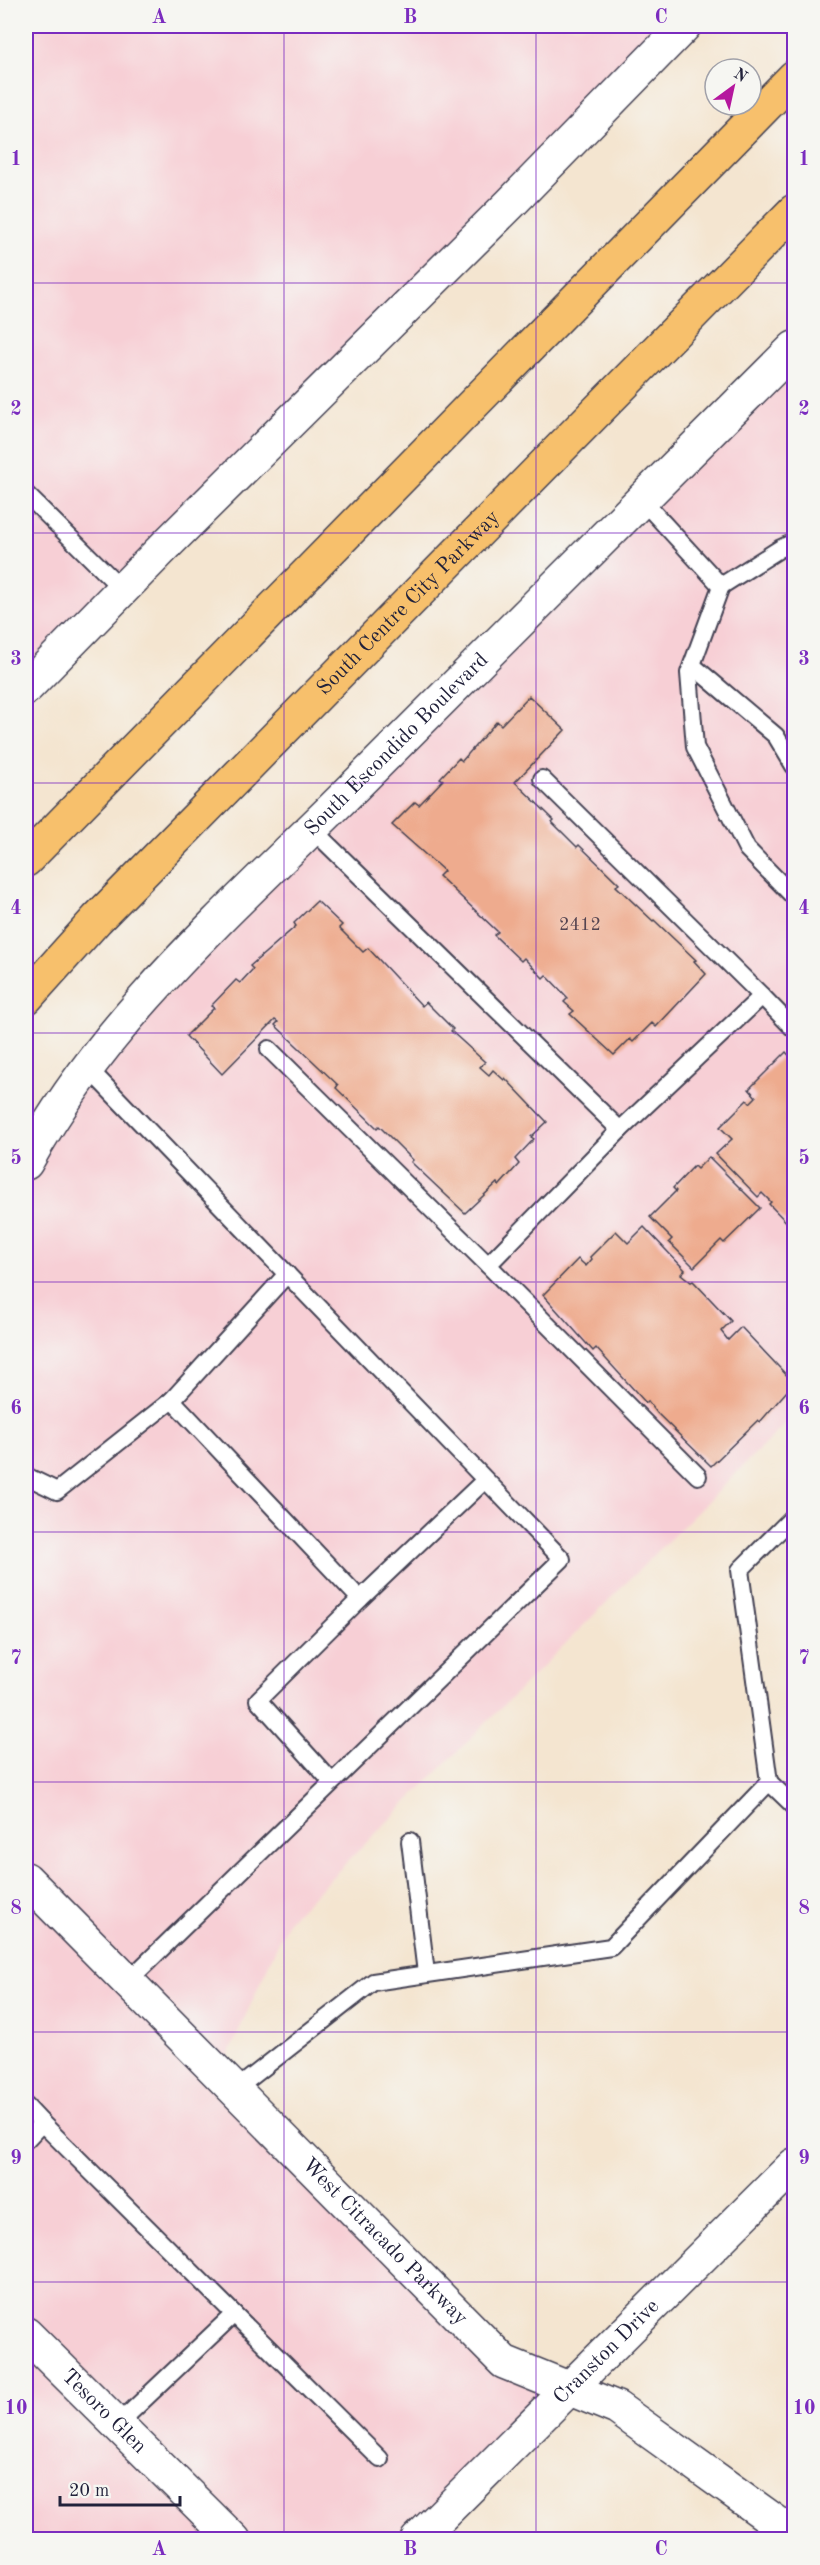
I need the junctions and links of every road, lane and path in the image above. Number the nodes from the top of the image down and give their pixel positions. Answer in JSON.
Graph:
{"nodes":[{"id":1,"x":684,"y":26,"type":"edge"},
{"id":2,"x":795,"y":76,"type":"edge"},
{"id":3,"x":795,"y":211,"type":"edge"},
{"id":4,"x":795,"y":348,"type":"edge"},
{"id":5,"x":26,"y":494,"type":"edge"},
{"id":6,"x":642,"y":500,"type":"junction"},
{"id":7,"x":795,"y":542,"type":"edge"},
{"id":8,"x":721,"y":586,"type":"junction"},
{"id":9,"x":122,"y":589,"type":"junction"},
{"id":10,"x":692,"y":665,"type":"junction"},
{"id":11,"x":26,"y":688,"type":"edge"},
{"id":12,"x":795,"y":766,"type":"edge"},
{"id":13,"x":542,"y":779,"type":"dead end"},
{"id":14,"x":312,"y":829,"type":"junction"},
{"id":15,"x":26,"y":860,"type":"edge"},
{"id":16,"x":795,"y":897,"type":"edge"},
{"id":17,"x":762,"y":996,"type":"junction"},
{"id":18,"x":26,"y":998,"type":"edge"},
{"id":19,"x":795,"y":1029,"type":"edge"},
{"id":20,"x":269,"y":1049,"type":"dead end"},
{"id":21,"x":87,"y":1067,"type":"junction"},
{"id":22,"x":620,"y":1130,"type":"junction"},
{"id":23,"x":26,"y":1163,"type":"edge"},
{"id":24,"x":488,"y":1265,"type":"junction"},
{"id":25,"x":287,"y":1274,"type":"junction"},
{"id":26,"x":172,"y":1400,"type":"junction"},
{"id":27,"x":26,"y":1476,"type":"edge"},
{"id":28,"x":698,"y":1476,"type":"dead end"},
{"id":29,"x":485,"y":1480,"type":"junction"},
{"id":30,"x":795,"y":1516,"type":"edge"},
{"id":31,"x":360,"y":1599,"type":"junction"},
{"id":32,"x":332,"y":1782,"type":"junction"},
{"id":33,"x":769,"y":1782,"type":"junction"},
{"id":34,"x":795,"y":1806,"type":"edge"},
{"id":35,"x":410,"y":1841,"type":"dead end"},
{"id":36,"x":28,"y":1886,"type":"edge"},
{"id":37,"x":426,"y":1973,"type":"junction"},
{"id":38,"x":127,"y":1982,"type":"junction"},
{"id":39,"x":235,"y":2090,"type":"junction"},
{"id":40,"x":26,"y":2106,"type":"edge"},
{"id":41,"x":42,"y":2123,"type":"junction"},
{"id":42,"x":26,"y":2140,"type":"edge"},
{"id":43,"x":795,"y":2165,"type":"edge"},
{"id":44,"x":234,"y":2314,"type":"junction"},
{"id":45,"x":26,"y":2334,"type":"edge"},
{"id":46,"x":571,"y":2389,"type":"junction"},
{"id":47,"x":117,"y":2425,"type":"junction"},
{"id":48,"x":380,"y":2459,"type":"dead end"},
{"id":49,"x":795,"y":2535,"type":"edge"},
{"id":50,"x":234,"y":2540,"type":"edge"},
{"id":51,"x":417,"y":2540,"type":"edge"}],
"edges":[{"from":1,"to":9,"type":"street"},
{"from":2,"to":15,"type":"highway"},
{"from":3,"to":18,"type":"highway","name":"South Centre City Parkway"},
{"from":4,"to":6,"type":"street","name":"South Escondido Boulevard"},
{"from":5,"to":9,"type":"lane"},
{"from":6,"to":8,"type":"lane"},
{"from":6,"to":14,"type":"street","name":"South Escondido Boulevard"},
{"from":7,"to":8,"type":"lane"},
{"from":8,"to":10,"type":"lane"},
{"from":9,"to":11,"type":"street"},
{"from":10,"to":12,"type":"lane"},
{"from":10,"to":16,"type":"lane"},
{"from":13,"to":17,"type":"lane"},
{"from":14,"to":21,"type":"street","name":"South Escondido Boulevard"},
{"from":14,"to":22,"type":"lane"},
{"from":17,"to":19,"type":"lane"},
{"from":17,"to":22,"type":"lane"},
{"from":20,"to":24,"type":"lane"},
{"from":21,"to":23,"type":"street","name":"South Escondido Boulevard"},
{"from":21,"to":25,"type":"lane"},
{"from":22,"to":24,"type":"lane"},
{"from":24,"to":28,"type":"lane"},
{"from":25,"to":26,"type":"lane"},
{"from":25,"to":29,"type":"lane"},
{"from":26,"to":27,"type":"lane"},
{"from":26,"to":31,"type":"lane"},
{"from":29,"to":31,"type":"lane"},
{"from":29,"to":32,"type":"lane"},
{"from":30,"to":33,"type":"lane"},
{"from":31,"to":32,"type":"lane"},
{"from":32,"to":38,"type":"lane"},
{"from":33,"to":34,"type":"lane"},
{"from":33,"to":37,"type":"lane"},
{"from":35,"to":37,"type":"lane"},
{"from":36,"to":38,"type":"street","name":"West Citracado Parkway"},
{"from":37,"to":39,"type":"lane"},
{"from":38,"to":39,"type":"street","name":"West Citracado Parkway"},
{"from":39,"to":46,"type":"street","name":"West Citracado Parkway"},
{"from":40,"to":41,"type":"lane"},
{"from":41,"to":42,"type":"lane"},
{"from":41,"to":44,"type":"lane"},
{"from":43,"to":46,"type":"street","name":"Cranston Drive"},
{"from":44,"to":47,"type":"lane"},
{"from":44,"to":48,"type":"lane"},
{"from":45,"to":47,"type":"street","name":"Tesoro Glen"},
{"from":46,"to":49,"type":"street","name":"West Citracado Parkway"},
{"from":46,"to":51,"type":"street","name":"Cranston Drive"},
{"from":47,"to":50,"type":"street","name":"Tesoro Glen"}]}
